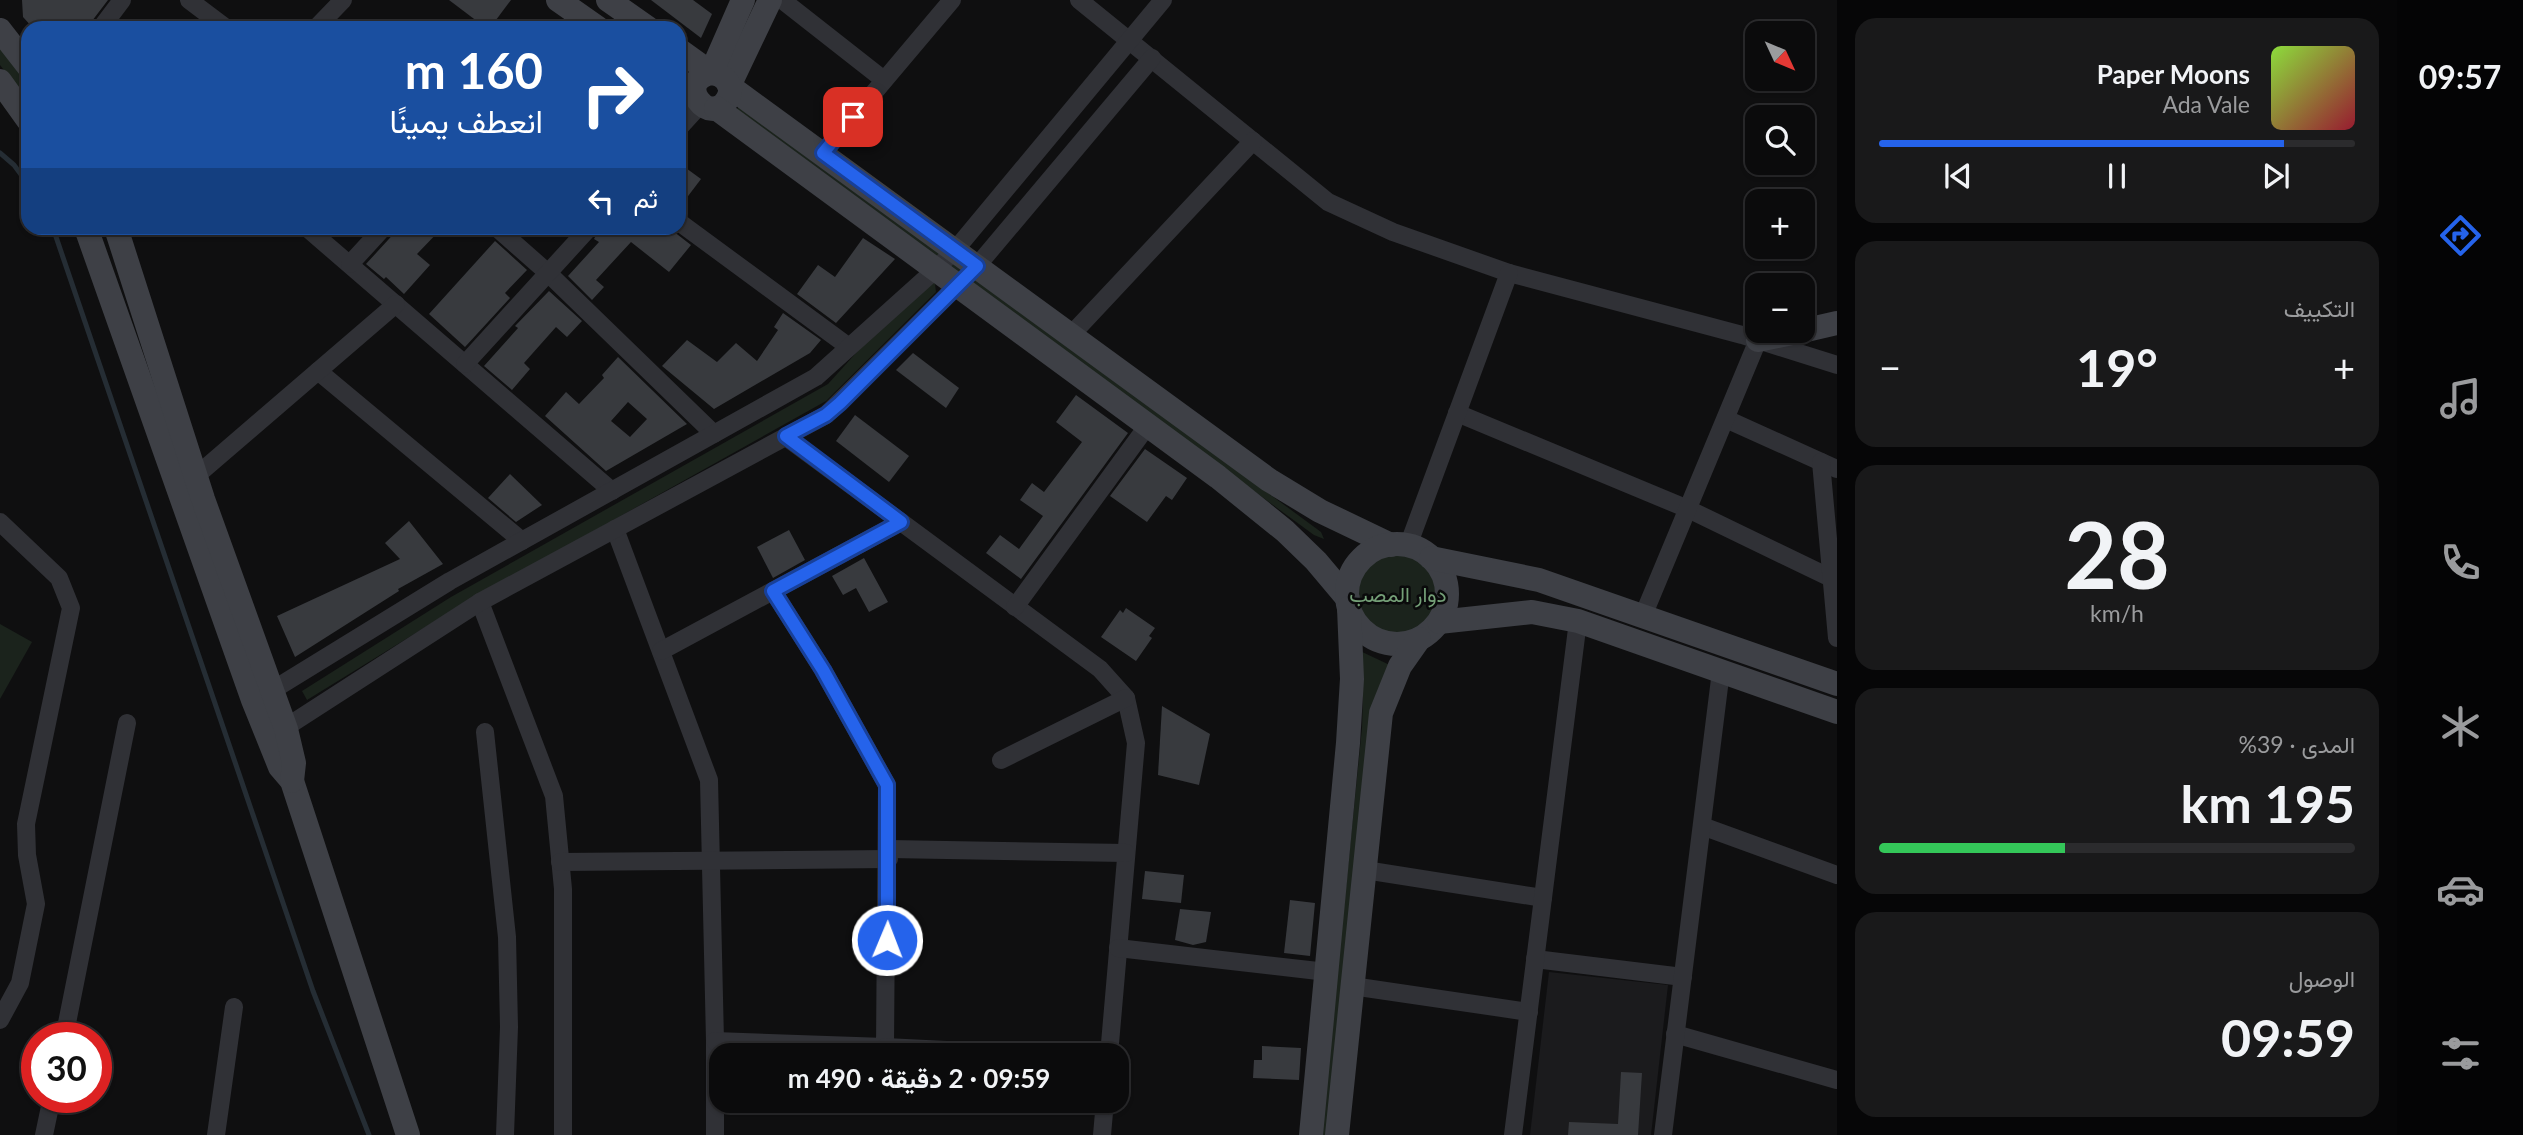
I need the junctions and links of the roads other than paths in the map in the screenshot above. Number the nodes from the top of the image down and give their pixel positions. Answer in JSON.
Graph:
{"nodes":[{"id":1,"x":122,"y":0,"type":"edge"},
{"id":2,"x":189,"y":0,"type":"edge"},
{"id":3,"x":343,"y":0,"type":"edge"},
{"id":4,"x":558,"y":0,"type":"edge"},
{"id":5,"x":608,"y":0,"type":"edge"},
{"id":6,"x":743,"y":0,"type":"edge"},
{"id":7,"x":769,"y":0,"type":"edge"},
{"id":8,"x":782,"y":0,"type":"edge"},
{"id":9,"x":1079,"y":0,"type":"edge"},
{"id":10,"x":1163,"y":0,"type":"edge"},
{"id":11,"x":949,"y":1,"type":"edge"},
{"id":12,"x":106,"y":21,"type":"edge"},
{"id":13,"x":217,"y":21,"type":"edge"},
{"id":14,"x":323,"y":21,"type":"edge"},
{"id":15,"x":579,"y":21,"type":"edge"},
{"id":16,"x":638,"y":21,"type":"edge"},
{"id":17,"x":0,"y":30,"type":"edge"},
{"id":18,"x":1129,"y":41,"type":"junction"},
{"id":19,"x":686,"y":55,"type":"edge"},
{"id":20,"x":21,"y":57,"type":"edge"},
{"id":21,"x":1152,"y":58,"type":"junction"},
{"id":22,"x":720,"y":79,"type":"junction"},
{"id":23,"x":884,"y":80,"type":"junction"},
{"id":24,"x":0,"y":81,"type":"edge"},
{"id":25,"x":698,"y":98,"type":"edge"},
{"id":26,"x":21,"y":110,"type":"edge"},
{"id":27,"x":686,"y":117,"type":"edge"},
{"id":28,"x":1253,"y":141,"type":"junction"},
{"id":29,"x":823,"y":153,"type":"junction"},
{"id":30,"x":686,"y":227,"type":"edge"},
{"id":31,"x":88,"y":235,"type":"edge"},
{"id":32,"x":110,"y":235,"type":"edge"},
{"id":33,"x":119,"y":235,"type":"edge"},
{"id":34,"x":315,"y":235,"type":"edge"},
{"id":35,"x":377,"y":235,"type":"edge"},
{"id":36,"x":505,"y":235,"type":"edge"},
{"id":37,"x":583,"y":235,"type":"edge"},
{"id":38,"x":956,"y":249,"type":"junction"},
{"id":39,"x":94,"y":252,"type":"junction"},
{"id":40,"x":350,"y":264,"type":"junction"},
{"id":41,"x":977,"y":266,"type":"junction"},
{"id":42,"x":935,"y":270,"type":"junction"},
{"id":43,"x":548,"y":273,"type":"junction"},
{"id":44,"x":1509,"y":273,"type":"junction"},
{"id":45,"x":958,"y":286,"type":"junction"},
{"id":46,"x":396,"y":304,"type":"junction"},
{"id":47,"x":1837,"y":323,"type":"edge"},
{"id":48,"x":1815,"y":328,"type":"edge"},
{"id":49,"x":1071,"y":335,"type":"junction"},
{"id":50,"x":1745,"y":337,"type":"edge"},
{"id":51,"x":1757,"y":343,"type":"edge"},
{"id":52,"x":1767,"y":343,"type":"edge"},
{"id":53,"x":849,"y":347,"type":"junction"},
{"id":54,"x":465,"y":364,"type":"junction"},
{"id":55,"x":1837,"y":365,"type":"edge"},
{"id":56,"x":318,"y":371,"type":"junction"},
{"id":57,"x":1457,"y":413,"type":"junction"},
{"id":58,"x":1726,"y":419,"type":"junction"},
{"id":59,"x":1148,"y":425,"type":"junction"},
{"id":60,"x":714,"y":434,"type":"junction"},
{"id":61,"x":786,"y":436,"type":"junction"},
{"id":62,"x":1829,"y":465,"type":"edge"},
{"id":63,"x":196,"y":475,"type":"junction"},
{"id":64,"x":612,"y":491,"type":"junction"},
{"id":65,"x":1688,"y":509,"type":"junction"},
{"id":66,"x":0,"y":522,"type":"edge"},
{"id":67,"x":901,"y":522,"type":"junction"},
{"id":68,"x":615,"y":529,"type":"junction"},
{"id":69,"x":522,"y":541,"type":"junction"},
{"id":70,"x":1399,"y":545,"type":"junction"},
{"id":71,"x":1431,"y":558,"type":"junction"},
{"id":72,"x":1834,"y":580,"type":"edge"},
{"id":73,"x":773,"y":591,"type":"junction"},
{"id":74,"x":480,"y":603,"type":"junction"},
{"id":75,"x":1348,"y":604,"type":"junction"},
{"id":76,"x":1016,"y":607,"type":"junction"},
{"id":77,"x":1643,"y":616,"type":"junction"},
{"id":78,"x":1578,"y":621,"type":"junction"},
{"id":79,"x":1439,"y":622,"type":"junction"},
{"id":80,"x":1837,"y":638,"type":"edge"},
{"id":81,"x":1419,"y":639,"type":"junction"},
{"id":82,"x":661,"y":651,"type":"junction"},
{"id":83,"x":1721,"y":671,"type":"junction"},
{"id":84,"x":1837,"y":684,"type":"edge"},
{"id":85,"x":263,"y":696,"type":"junction"},
{"id":86,"x":1126,"y":698,"type":"junction"},
{"id":87,"x":1837,"y":712,"type":"edge"},
{"id":88,"x":127,"y":723,"type":"dead end"},
{"id":89,"x":485,"y":732,"type":"dead end"},
{"id":90,"x":277,"y":733,"type":"junction"},
{"id":91,"x":1000,"y":760,"type":"dead end"},
{"id":92,"x":1702,"y":826,"type":"junction"},
{"id":93,"x":1126,"y":853,"type":"junction"},
{"id":94,"x":889,"y":854,"type":"junction"},
{"id":95,"x":711,"y":861,"type":"junction"},
{"id":96,"x":561,"y":862,"type":"junction"},
{"id":97,"x":1365,"y":870,"type":"junction"},
{"id":98,"x":1837,"y":875,"type":"edge"},
{"id":99,"x":1543,"y":898,"type":"junction"},
{"id":100,"x":1118,"y":948,"type":"junction"},
{"id":101,"x":1535,"y":959,"type":"junction"},
{"id":102,"x":1327,"y":972,"type":"junction"},
{"id":103,"x":1683,"y":977,"type":"junction"},
{"id":104,"x":1352,"y":986,"type":"junction"},
{"id":105,"x":234,"y":1006,"type":"dead end"},
{"id":106,"x":1529,"y":1012,"type":"junction"},
{"id":107,"x":0,"y":1020,"type":"edge"},
{"id":108,"x":67,"y":1022,"type":"edge"},
{"id":109,"x":1675,"y":1034,"type":"junction"},
{"id":110,"x":715,"y":1041,"type":"junction"},
{"id":111,"x":772,"y":1043,"type":"edge"},
{"id":112,"x":885,"y":1043,"type":"edge"},
{"id":113,"x":1110,"y":1043,"type":"edge"},
{"id":114,"x":1837,"y":1080,"type":"edge"},
{"id":115,"x":49,"y":1113,"type":"edge"},
{"id":116,"x":1104,"y":1113,"type":"edge"},
{"id":117,"x":44,"y":1135,"type":"edge"},
{"id":118,"x":216,"y":1135,"type":"edge"},
{"id":119,"x":408,"y":1135,"type":"edge"},
{"id":120,"x":505,"y":1135,"type":"edge"},
{"id":121,"x":563,"y":1135,"type":"edge"},
{"id":122,"x":715,"y":1135,"type":"edge"},
{"id":123,"x":1102,"y":1135,"type":"edge"},
{"id":124,"x":1311,"y":1135,"type":"edge"},
{"id":125,"x":1337,"y":1135,"type":"edge"},
{"id":126,"x":1513,"y":1135,"type":"edge"},
{"id":127,"x":1662,"y":1135,"type":"edge"}],
"edges":[{"from":1,"to":12,"type":"street"},
{"from":2,"to":13,"type":"street"},
{"from":3,"to":14,"type":"street"},
{"from":4,"to":15,"type":"main road"},
{"from":5,"to":16,"type":"main road"},
{"from":6,"to":22,"type":"main road"},
{"from":7,"to":22,"type":"main road"},
{"from":8,"to":23,"type":"street"},
{"from":9,"to":18,"type":"street"},
{"from":10,"to":18,"type":"street"},
{"from":11,"to":23,"type":"street"},
{"from":17,"to":20,"type":"main road"},
{"from":18,"to":21,"type":"street"},
{"from":18,"to":38,"type":"street"},
{"from":19,"to":22,"type":"main road"},
{"from":21,"to":28,"type":"street"},
{"from":21,"to":41,"type":"street"},
{"from":22,"to":25,"type":"main road"},
{"from":22,"to":29,"type":"main road"},
{"from":23,"to":29,"type":"street"},
{"from":24,"to":26,"type":"main road"},
{"from":25,"to":27,"type":"street"},
{"from":25,"to":42,"type":"main road"},
{"from":28,"to":44,"type":"street"},
{"from":28,"to":49,"type":"street"},
{"from":29,"to":38,"type":"main road"},
{"from":30,"to":53,"type":"street"},
{"from":31,"to":39,"type":"main road"},
{"from":32,"to":39,"type":"street"},
{"from":33,"to":63,"type":"main road"},
{"from":34,"to":40,"type":"street"},
{"from":35,"to":40,"type":"street"},
{"from":36,"to":43,"type":"street"},
{"from":37,"to":43,"type":"street"},
{"from":38,"to":41,"type":"main road"},
{"from":38,"to":42,"type":"street"},
{"from":39,"to":85,"type":"main road"},
{"from":40,"to":46,"type":"street"},
{"from":41,"to":45,"type":"street"},
{"from":41,"to":49,"type":"main road"},
{"from":42,"to":45,"type":"main road"},
{"from":42,"to":53,"type":"street"},
{"from":43,"to":54,"type":"street"},
{"from":43,"to":60,"type":"street"},
{"from":44,"to":50,"type":"street"},
{"from":44,"to":57,"type":"street"},
{"from":45,"to":59,"type":"main road"},
{"from":45,"to":61,"type":"street"},
{"from":46,"to":54,"type":"street"},
{"from":46,"to":56,"type":"street"},
{"from":47,"to":48,"type":"main road"},
{"from":49,"to":70,"type":"main road"},
{"from":51,"to":58,"type":"street"},
{"from":52,"to":55,"type":"street"},
{"from":53,"to":60,"type":"street"},
{"from":54,"to":64,"type":"street"},
{"from":56,"to":63,"type":"street"},
{"from":56,"to":69,"type":"street"},
{"from":57,"to":65,"type":"street"},
{"from":57,"to":70,"type":"street"},
{"from":58,"to":62,"type":"street"},
{"from":58,"to":65,"type":"street"},
{"from":59,"to":75,"type":"main road"},
{"from":59,"to":76,"type":"street"},
{"from":60,"to":64,"type":"street"},
{"from":61,"to":67,"type":"street"},
{"from":61,"to":68,"type":"street"},
{"from":62,"to":72,"type":"street"},
{"from":63,"to":85,"type":"main road"},
{"from":64,"to":69,"type":"street"},
{"from":65,"to":72,"type":"street"},
{"from":65,"to":77,"type":"street"},
{"from":66,"to":107,"type":"street"},
{"from":67,"to":73,"type":"street"},
{"from":67,"to":76,"type":"street"},
{"from":68,"to":74,"type":"street"},
{"from":68,"to":82,"type":"street"},
{"from":69,"to":85,"type":"street"},
{"from":70,"to":71,"type":"main road"},
{"from":70,"to":75,"type":"main road"},
{"from":71,"to":77,"type":"main road"},
{"from":71,"to":79,"type":"main road"},
{"from":72,"to":80,"type":"street"},
{"from":73,"to":82,"type":"street"},
{"from":73,"to":94,"type":"street"},
{"from":74,"to":90,"type":"street"},
{"from":74,"to":96,"type":"street"},
{"from":75,"to":81,"type":"main road"},
{"from":75,"to":102,"type":"main road"},
{"from":76,"to":86,"type":"street"},
{"from":77,"to":84,"type":"main road"},
{"from":78,"to":79,"type":"main road"},
{"from":78,"to":83,"type":"main road"},
{"from":78,"to":99,"type":"street"},
{"from":79,"to":81,"type":"main road"},
{"from":81,"to":97,"type":"main road"},
{"from":82,"to":95,"type":"street"},
{"from":83,"to":87,"type":"main road"},
{"from":83,"to":92,"type":"street"},
{"from":85,"to":90,"type":"main road"},
{"from":86,"to":91,"type":"street"},
{"from":86,"to":93,"type":"street"},
{"from":88,"to":108,"type":"street"},
{"from":89,"to":120,"type":"street"},
{"from":90,"to":119,"type":"main road"},
{"from":92,"to":98,"type":"street"},
{"from":92,"to":103,"type":"street"},
{"from":93,"to":94,"type":"street"},
{"from":93,"to":100,"type":"street"},
{"from":94,"to":95,"type":"street"},
{"from":94,"to":112,"type":"street"},
{"from":95,"to":96,"type":"street"},
{"from":95,"to":110,"type":"street"},
{"from":96,"to":121,"type":"street"},
{"from":97,"to":99,"type":"street"},
{"from":97,"to":104,"type":"main road"},
{"from":99,"to":101,"type":"street"},
{"from":100,"to":102,"type":"street"},
{"from":100,"to":113,"type":"street"},
{"from":101,"to":103,"type":"street"},
{"from":101,"to":106,"type":"street"},
{"from":102,"to":124,"type":"main road"},
{"from":103,"to":109,"type":"street"},
{"from":104,"to":106,"type":"street"},
{"from":104,"to":125,"type":"main road"},
{"from":105,"to":118,"type":"street"},
{"from":106,"to":126,"type":"street"},
{"from":109,"to":114,"type":"street"},
{"from":109,"to":127,"type":"street"},
{"from":110,"to":111,"type":"street"},
{"from":110,"to":122,"type":"street"},
{"from":115,"to":117,"type":"street"},
{"from":116,"to":123,"type":"street"}]}
